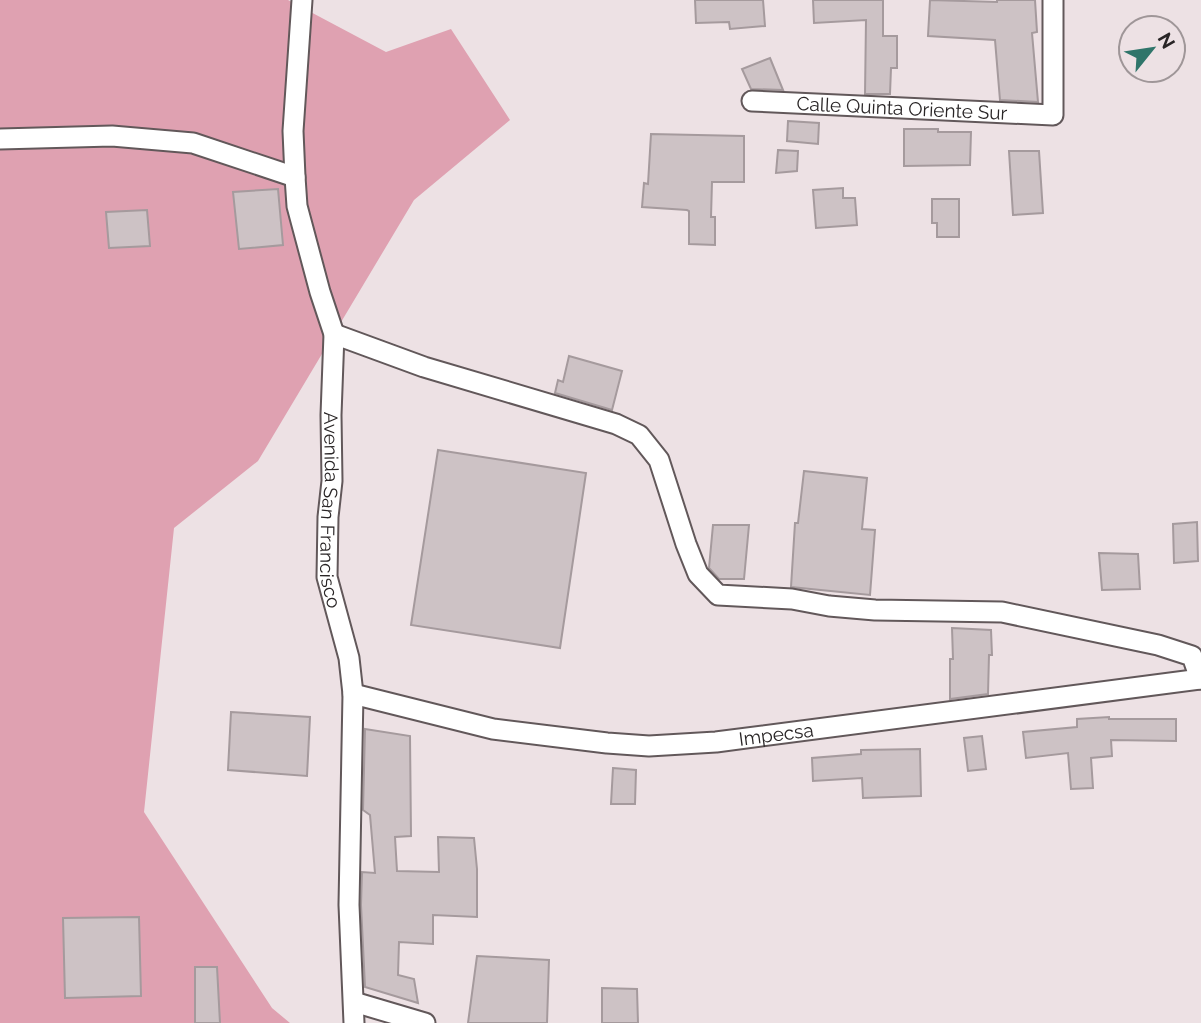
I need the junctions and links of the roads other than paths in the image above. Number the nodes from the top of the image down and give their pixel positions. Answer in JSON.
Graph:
{"nodes":[{"id":1,"x":302,"y":0,"type":"edge"},
{"id":2,"x":1053,"y":0,"type":"edge"},
{"id":3,"x":752,"y":102,"type":"dead end"},
{"id":4,"x":0,"y":139,"type":"edge"},
{"id":5,"x":295,"y":177,"type":"junction"},
{"id":6,"x":334,"y":334,"type":"junction"},
{"id":7,"x":1201,"y":679,"type":"edge"},
{"id":8,"x":354,"y":694,"type":"junction"},
{"id":9,"x":354,"y":1002,"type":"junction"},
{"id":10,"x":354,"y":1023,"type":"edge"},
{"id":11,"x":425,"y":1023,"type":"edge"}],
"edges":[{"from":1,"to":5,"type":"street","name":"Avenida San Francisco"},
{"from":2,"to":3,"type":"street","name":"Calle Quinta Oriente Sur"},
{"from":4,"to":5,"type":"street"},
{"from":5,"to":6,"type":"street","name":"Avenida San Francisco"},
{"from":6,"to":7,"type":"street","name":"Impecsa"},
{"from":6,"to":8,"type":"street","name":"Avenida San Francisco"},
{"from":7,"to":8,"type":"street","name":"Impecsa"},
{"from":8,"to":9,"type":"street","name":"Avenida San Francisco"},
{"from":9,"to":10,"type":"street","name":"Avenida San Francisco"},
{"from":9,"to":11,"type":"street"}]}
